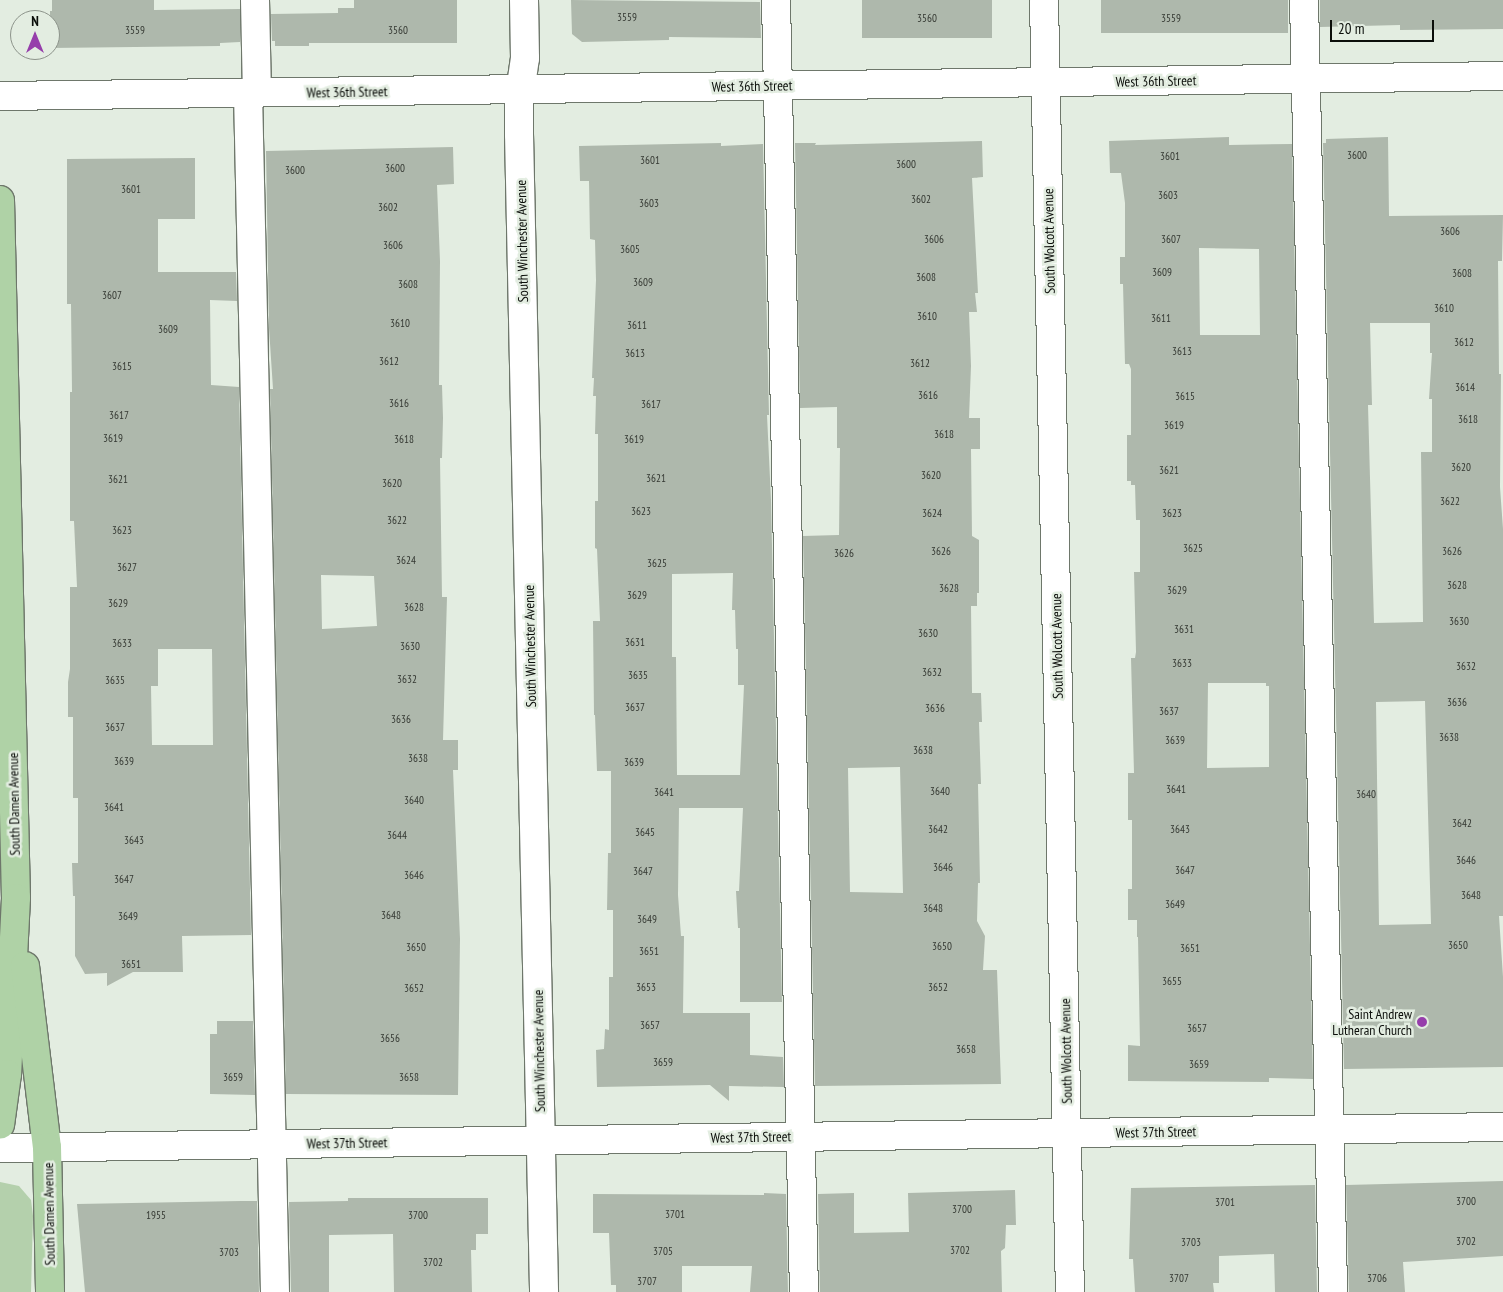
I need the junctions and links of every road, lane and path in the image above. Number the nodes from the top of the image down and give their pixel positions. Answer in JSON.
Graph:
{"nodes":[{"id":1,"x":255,"y":0,"type":"edge"},
{"id":2,"x":524,"y":0,"type":"edge"},
{"id":3,"x":776,"y":0,"type":"edge"},
{"id":4,"x":1044,"y":0,"type":"edge"},
{"id":5,"x":1304,"y":0,"type":"edge"},
{"id":6,"x":1503,"y":76,"type":"edge"},
{"id":7,"x":1306,"y":78,"type":"junction"},
{"id":8,"x":1046,"y":82,"type":"junction"},
{"id":9,"x":778,"y":86,"type":"junction"},
{"id":10,"x":520,"y":90,"type":"junction"},
{"id":11,"x":253,"y":93,"type":"junction"},
{"id":12,"x":0,"y":96,"type":"edge"},
{"id":13,"x":0,"y":200,"type":"edge"},
{"id":14,"x":16,"y":898,"type":"junction"},
{"id":15,"x":0,"y":1124,"type":"edge"},
{"id":16,"x":1503,"y":1127,"type":"edge"},
{"id":17,"x":1329,"y":1129,"type":"junction"},
{"id":18,"x":1067,"y":1133,"type":"junction"},
{"id":19,"x":800,"y":1136,"type":"junction"},
{"id":20,"x":540,"y":1140,"type":"junction"},
{"id":21,"x":272,"y":1144,"type":"junction"},
{"id":22,"x":47,"y":1147,"type":"junction"},
{"id":23,"x":0,"y":1148,"type":"edge"},
{"id":24,"x":50,"y":1292,"type":"edge"},
{"id":25,"x":275,"y":1292,"type":"edge"},
{"id":26,"x":544,"y":1292,"type":"edge"},
{"id":27,"x":804,"y":1292,"type":"edge"},
{"id":28,"x":1070,"y":1292,"type":"edge"},
{"id":29,"x":1333,"y":1292,"type":"edge"}],
"edges":[{"from":1,"to":11,"type":"street"},
{"from":2,"to":10,"type":"street","name":"South Winchester Avenue"},
{"from":3,"to":9,"type":"street"},
{"from":4,"to":8,"type":"street","name":"South Wolcott Avenue"},
{"from":5,"to":7,"type":"street"},
{"from":6,"to":7,"type":"street","name":"West 36th Street"},
{"from":7,"to":8,"type":"street","name":"West 36th Street"},
{"from":7,"to":17,"type":"street"},
{"from":8,"to":9,"type":"street","name":"West 36th Street"},
{"from":8,"to":18,"type":"street","name":"South Wolcott Avenue"},
{"from":9,"to":10,"type":"street","name":"West 36th Street"},
{"from":9,"to":19,"type":"street"},
{"from":10,"to":11,"type":"street","name":"West 36th Street"},
{"from":10,"to":20,"type":"street","name":"South Winchester Avenue"},
{"from":11,"to":12,"type":"street","name":"West 36th Street"},
{"from":11,"to":21,"type":"street"},
{"from":13,"to":14,"type":"main road","name":"South Damen Avenue"},
{"from":14,"to":15,"type":"main road","name":"South Damen Avenue"},
{"from":14,"to":22,"type":"main road","name":"South Damen Avenue"},
{"from":16,"to":17,"type":"street","name":"West 37th Street"},
{"from":17,"to":18,"type":"street","name":"West 37th Street"},
{"from":17,"to":29,"type":"street"},
{"from":18,"to":19,"type":"street","name":"West 37th Street"},
{"from":18,"to":28,"type":"street","name":"South Wolcott Avenue"},
{"from":19,"to":20,"type":"street","name":"West 37th Street"},
{"from":19,"to":27,"type":"street"},
{"from":20,"to":21,"type":"street","name":"West 37th Street"},
{"from":20,"to":26,"type":"street","name":"South Winchester Avenue"},
{"from":21,"to":22,"type":"street","name":"West 37th Street"},
{"from":21,"to":25,"type":"street"},
{"from":22,"to":23,"type":"street","name":"West 37th Street"},
{"from":22,"to":24,"type":"main road","name":"South Damen Avenue"}]}
